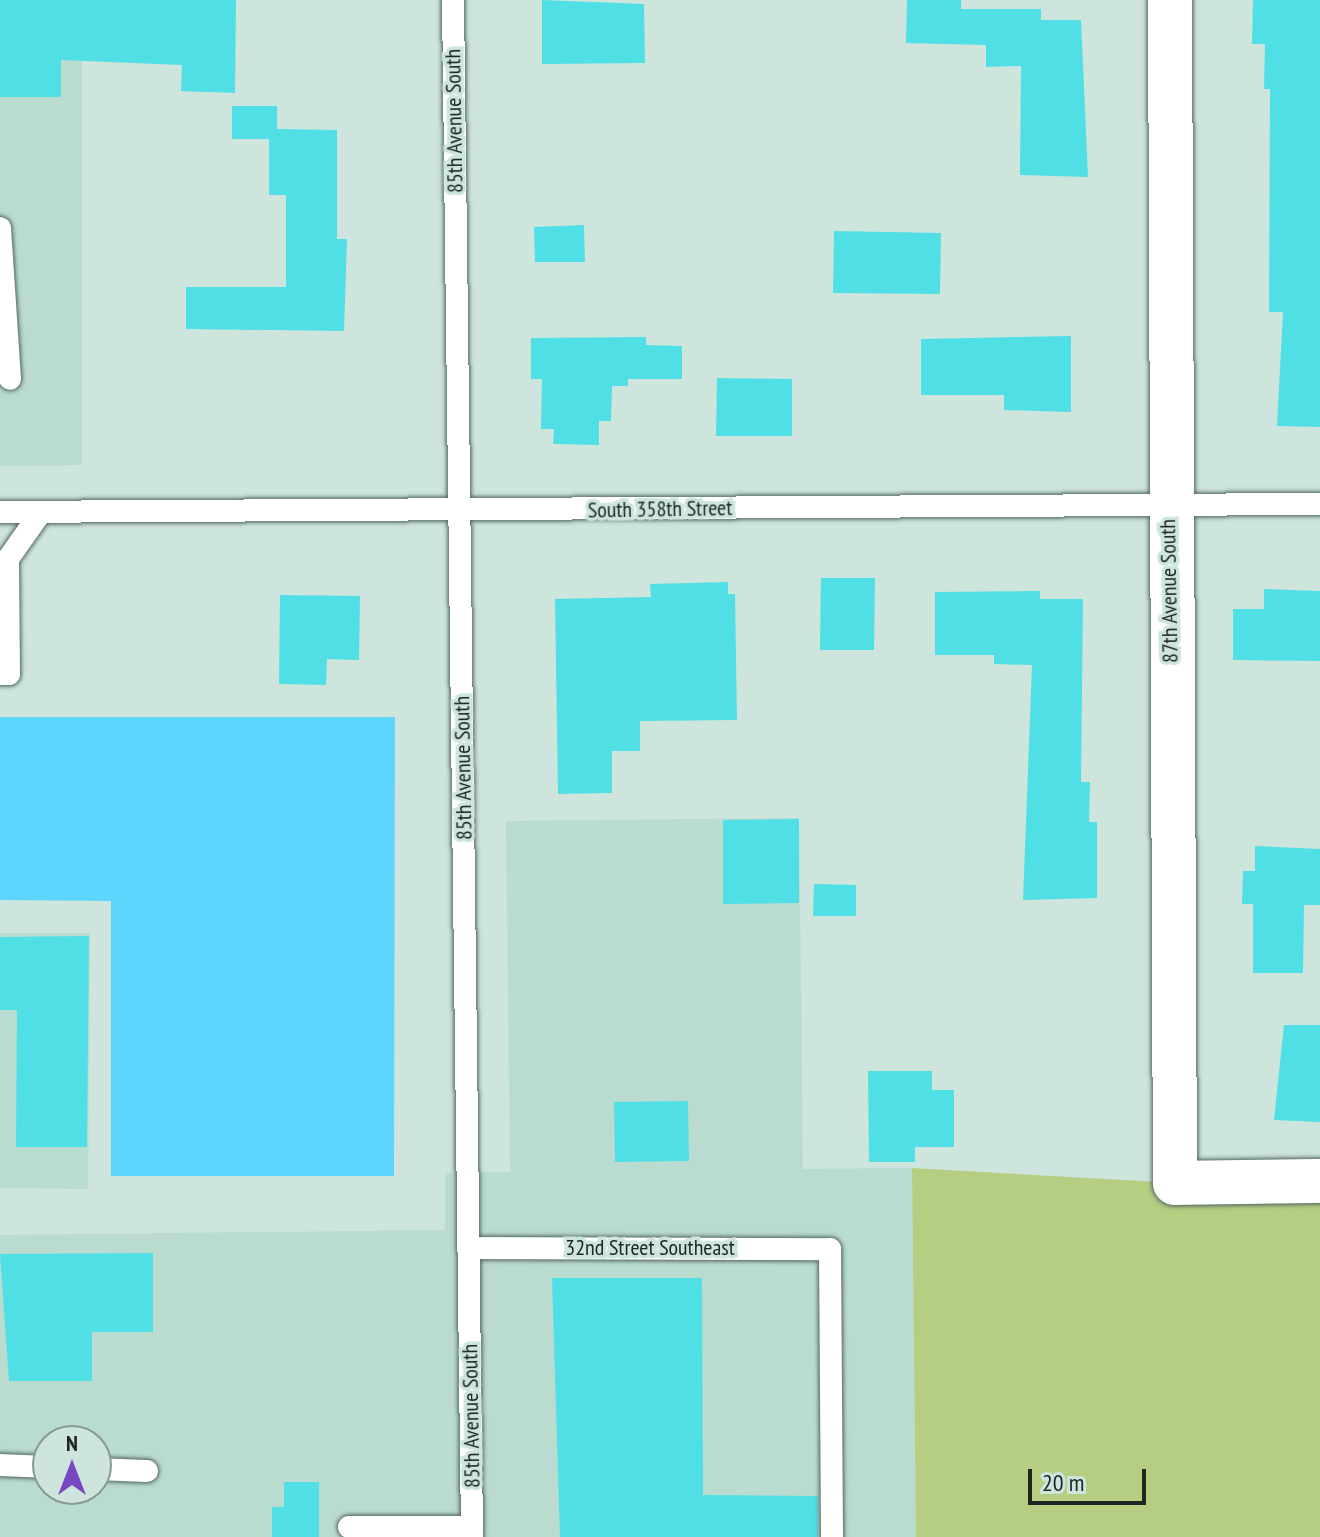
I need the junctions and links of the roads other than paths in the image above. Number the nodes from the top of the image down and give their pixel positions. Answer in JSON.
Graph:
{"nodes":[{"id":1,"x":453,"y":0,"type":"edge"},
{"id":2,"x":1170,"y":0,"type":"edge"},
{"id":3,"x":0,"y":228,"type":"edge"},
{"id":4,"x":10,"y":379,"type":"dead end"},
{"id":5,"x":1320,"y":504,"type":"edge"},
{"id":6,"x":1168,"y":505,"type":"junction"},
{"id":7,"x":460,"y":511,"type":"junction"},
{"id":8,"x":0,"y":512,"type":"edge"},
{"id":9,"x":41,"y":512,"type":"junction"},
{"id":10,"x":0,"y":674,"type":"edge"},
{"id":11,"x":1320,"y":1181,"type":"edge"},
{"id":12,"x":469,"y":1248,"type":"junction"},
{"id":13,"x":0,"y":1465,"type":"edge"},
{"id":14,"x":32,"y":1466,"type":"edge"},
{"id":15,"x":112,"y":1470,"type":"edge"},
{"id":16,"x":147,"y":1471,"type":"dead end"},
{"id":17,"x":349,"y":1527,"type":"dead end"},
{"id":18,"x":472,"y":1532,"type":"edge"},
{"id":19,"x":832,"y":1537,"type":"edge"}],
"edges":[{"from":1,"to":7,"type":"lane","name":"85th Avenue South"},
{"from":2,"to":6,"type":"street","name":"87th Avenue South"},
{"from":3,"to":4,"type":"lane"},
{"from":5,"to":6,"type":"lane","name":"South 358th Street"},
{"from":6,"to":7,"type":"lane","name":"South 358th Street"},
{"from":6,"to":11,"type":"street","name":"87th Avenue South"},
{"from":7,"to":9,"type":"lane","name":"South 358th Street"},
{"from":7,"to":12,"type":"lane","name":"85th Avenue South"},
{"from":8,"to":9,"type":"lane","name":"South 358th Street"},
{"from":9,"to":10,"type":"lane"},
{"from":12,"to":18,"type":"lane","name":"85th Avenue South"},
{"from":12,"to":19,"type":"lane","name":"32nd Street Southeast"},
{"from":13,"to":14,"type":"lane"},
{"from":15,"to":16,"type":"lane"},
{"from":17,"to":18,"type":"lane"}]}
